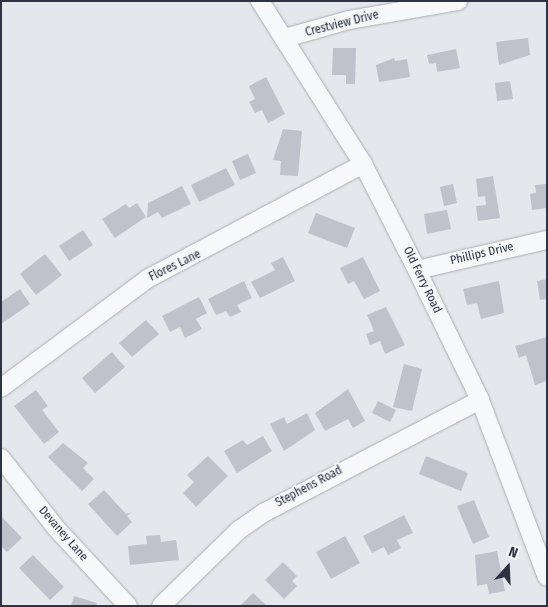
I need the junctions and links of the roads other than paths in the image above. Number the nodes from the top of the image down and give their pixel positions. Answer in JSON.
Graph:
{"nodes":[{"id":1,"x":260,"y":1,"type":"edge"},
{"id":2,"x":458,"y":1,"type":"edge"},
{"id":3,"x":285,"y":38,"type":"junction"},
{"id":4,"x":363,"y":164,"type":"junction"},
{"id":5,"x":547,"y":240,"type":"edge"},
{"id":6,"x":418,"y":270,"type":"junction"},
{"id":7,"x":1,"y":388,"type":"edge"},
{"id":8,"x":480,"y":400,"type":"junction"},
{"id":9,"x":1,"y":458,"type":"edge"},
{"id":10,"x":547,"y":577,"type":"edge"},
{"id":11,"x":128,"y":606,"type":"edge"},
{"id":12,"x":161,"y":606,"type":"edge"}],
"edges":[{"from":1,"to":3,"type":"street","name":"Old Ferry Road"},
{"from":2,"to":3,"type":"street","name":"Crestview Drive"},
{"from":3,"to":4,"type":"street","name":"Old Ferry Road"},
{"from":4,"to":6,"type":"street","name":"Old Ferry Road"},
{"from":4,"to":7,"type":"street","name":"Flores Lane"},
{"from":5,"to":6,"type":"street","name":"Phillips Drive"},
{"from":6,"to":8,"type":"street","name":"Old Ferry Road"},
{"from":8,"to":10,"type":"street","name":"Old Ferry Road"},
{"from":8,"to":12,"type":"street","name":"Stephens Road"},
{"from":9,"to":11,"type":"street","name":"Devaney Lane"}]}
